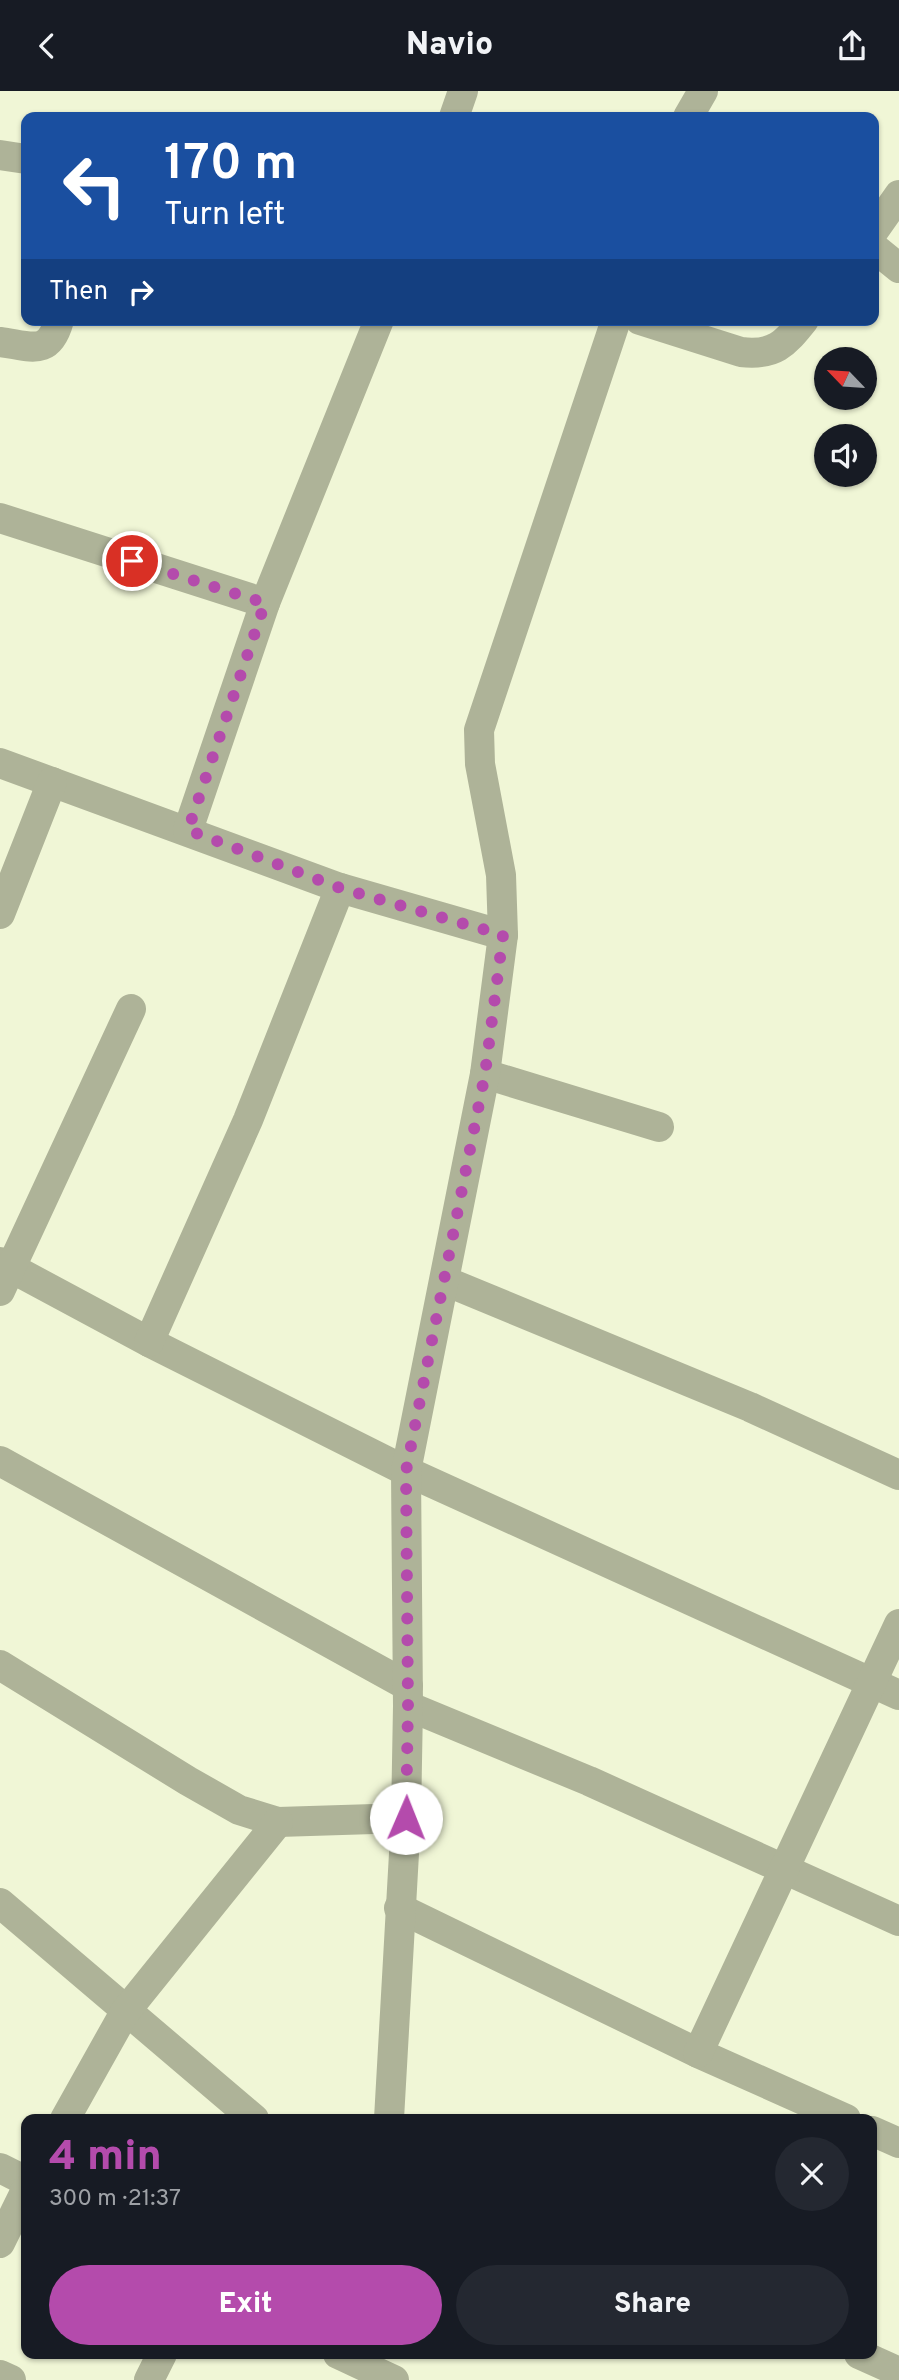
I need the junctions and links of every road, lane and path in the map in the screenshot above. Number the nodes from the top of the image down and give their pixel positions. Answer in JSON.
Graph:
{"nodes":[{"id":1,"x":463,"y":91,"type":"edge"},
{"id":2,"x":702,"y":91,"type":"edge"},
{"id":3,"x":456,"y":112,"type":"edge"},
{"id":4,"x":691,"y":112,"type":"edge"},
{"id":5,"x":0,"y":155,"type":"edge"},
{"id":6,"x":21,"y":158,"type":"edge"},
{"id":7,"x":899,"y":195,"type":"edge"},
{"id":8,"x":879,"y":223,"type":"edge"},
{"id":9,"x":879,"y":252,"type":"edge"},
{"id":10,"x":899,"y":268,"type":"edge"},
{"id":11,"x":56,"y":326,"type":"edge"},
{"id":12,"x":377,"y":326,"type":"edge"},
{"id":13,"x":614,"y":326,"type":"edge"},
{"id":14,"x":659,"y":326,"type":"edge"},
{"id":15,"x":799,"y":326,"type":"edge"},
{"id":16,"x":0,"y":342,"type":"edge"},
{"id":17,"x":0,"y":519,"type":"edge"},
{"id":18,"x":265,"y":603,"type":"junction"},
{"id":19,"x":0,"y":763,"type":"edge"},
{"id":20,"x":52,"y":782,"type":"junction"},
{"id":21,"x":188,"y":830,"type":"junction"},
{"id":22,"x":340,"y":888,"type":"junction"},
{"id":23,"x":0,"y":914,"type":"edge"},
{"id":24,"x":503,"y":935,"type":"junction"},
{"id":25,"x":131,"y":1009,"type":"dead end"},
{"id":26,"x":485,"y":1074,"type":"junction"},
{"id":27,"x":659,"y":1127,"type":"dead end"},
{"id":28,"x":4,"y":1273,"type":"edge"},
{"id":29,"x":445,"y":1280,"type":"junction"},
{"id":30,"x":149,"y":1342,"type":"junction"},
{"id":31,"x":0,"y":1461,"type":"edge"},
{"id":32,"x":406,"y":1471,"type":"junction"},
{"id":33,"x":899,"y":1475,"type":"edge"},
{"id":34,"x":899,"y":1624,"type":"edge"},
{"id":35,"x":0,"y":1665,"type":"edge"},
{"id":36,"x":886,"y":1688,"type":"edge"},
{"id":37,"x":408,"y":1696,"type":"junction"},
{"id":38,"x":406,"y":1818,"type":"junction"},
{"id":39,"x":278,"y":1822,"type":"junction"},
{"id":40,"x":784,"y":1870,"type":"junction"},
{"id":41,"x":0,"y":1903,"type":"edge"},
{"id":42,"x":399,"y":1908,"type":"junction"},
{"id":43,"x":899,"y":1921,"type":"edge"},
{"id":44,"x":125,"y":2012,"type":"junction"},
{"id":45,"x":698,"y":2053,"type":"junction"},
{"id":46,"x":68,"y":2114,"type":"edge"},
{"id":47,"x":248,"y":2114,"type":"edge"},
{"id":48,"x":388,"y":2114,"type":"edge"},
{"id":49,"x":835,"y":2114,"type":"edge"},
{"id":50,"x":877,"y":2133,"type":"edge"},
{"id":51,"x":899,"y":2143,"type":"edge"},
{"id":52,"x":0,"y":2168,"type":"edge"},
{"id":53,"x":21,"y":2178,"type":"edge"},
{"id":54,"x":21,"y":2200,"type":"edge"},
{"id":55,"x":0,"y":2243,"type":"edge"},
{"id":56,"x":160,"y":2359,"type":"edge"},
{"id":57,"x":870,"y":2359,"type":"edge"},
{"id":58,"x":350,"y":2363,"type":"edge"},
{"id":59,"x":899,"y":2372,"type":"edge"},
{"id":60,"x":0,"y":2375,"type":"edge"},
{"id":61,"x":11,"y":2380,"type":"edge"},
{"id":62,"x":149,"y":2380,"type":"edge"},
{"id":63,"x":394,"y":2380,"type":"edge"}],
"edges":[{"from":1,"to":3,"type":"street"},
{"from":2,"to":4,"type":"street"},
{"from":5,"to":6,"type":"street"},
{"from":7,"to":8,"type":"street"},
{"from":9,"to":10,"type":"street"},
{"from":11,"to":16,"type":"street"},
{"from":12,"to":18,"type":"street"},
{"from":13,"to":24,"type":"street"},
{"from":14,"to":15,"type":"street"},
{"from":17,"to":18,"type":"street"},
{"from":18,"to":21,"type":"street"},
{"from":19,"to":20,"type":"street"},
{"from":20,"to":21,"type":"street"},
{"from":20,"to":23,"type":"street"},
{"from":21,"to":22,"type":"street"},
{"from":22,"to":24,"type":"street"},
{"from":22,"to":30,"type":"street"},
{"from":24,"to":26,"type":"street"},
{"from":25,"to":28,"type":"street"},
{"from":26,"to":27,"type":"street"},
{"from":26,"to":29,"type":"street"},
{"from":28,"to":30,"type":"street"},
{"from":29,"to":32,"type":"street"},
{"from":29,"to":33,"type":"street"},
{"from":30,"to":32,"type":"street"},
{"from":31,"to":37,"type":"street"},
{"from":32,"to":36,"type":"street"},
{"from":32,"to":37,"type":"street"},
{"from":34,"to":36,"type":"street"},
{"from":35,"to":39,"type":"street"},
{"from":36,"to":40,"type":"street"},
{"from":37,"to":38,"type":"street"},
{"from":37,"to":40,"type":"street"},
{"from":38,"to":39,"type":"street"},
{"from":38,"to":42,"type":"street"},
{"from":39,"to":44,"type":"street"},
{"from":40,"to":43,"type":"street"},
{"from":40,"to":45,"type":"street"},
{"from":41,"to":44,"type":"street"},
{"from":42,"to":45,"type":"street"},
{"from":42,"to":48,"type":"street"},
{"from":44,"to":46,"type":"street"},
{"from":44,"to":47,"type":"street"},
{"from":45,"to":49,"type":"street"},
{"from":50,"to":51,"type":"street"},
{"from":52,"to":53,"type":"street"},
{"from":54,"to":55,"type":"street"},
{"from":56,"to":62,"type":"street"},
{"from":57,"to":59,"type":"street"},
{"from":58,"to":63,"type":"street"},
{"from":60,"to":61,"type":"street"}]}
